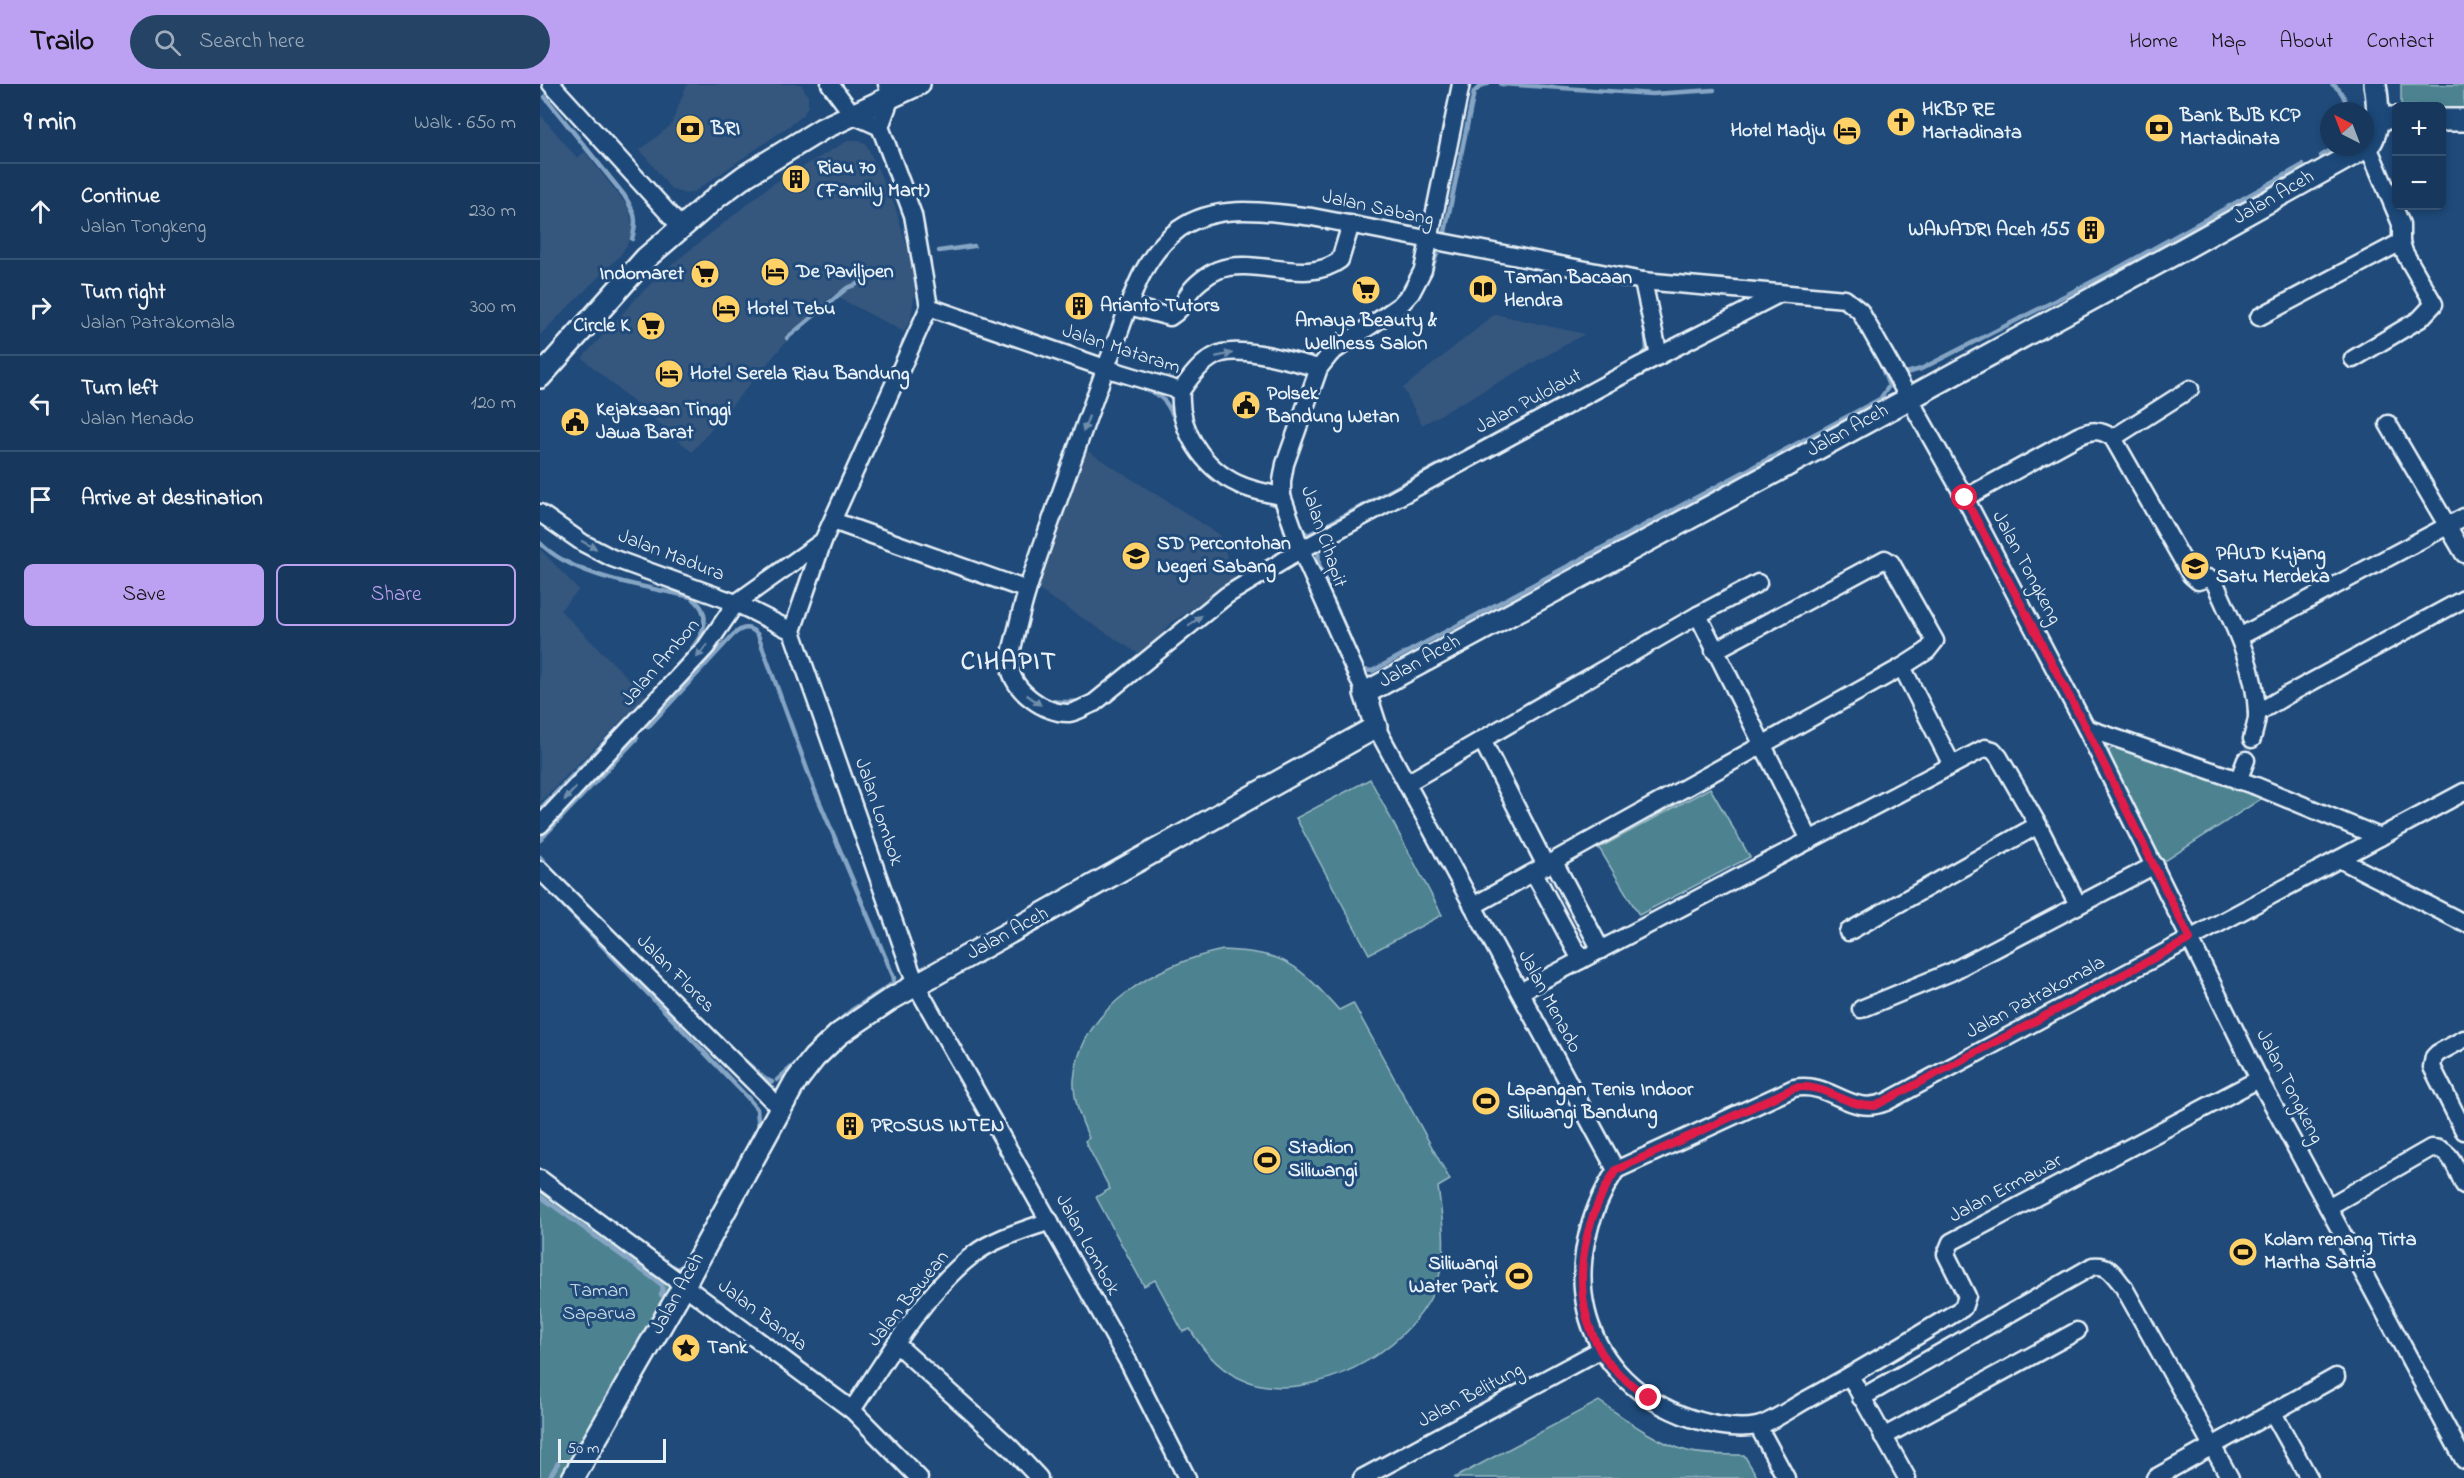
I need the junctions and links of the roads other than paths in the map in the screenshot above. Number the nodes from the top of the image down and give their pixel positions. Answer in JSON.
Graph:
{"nodes":[{"id":1,"x":551,"y":84,"type":"edge"},
{"id":2,"x":830,"y":84,"type":"edge"},
{"id":3,"x":920,"y":84,"type":"edge"},
{"id":4,"x":1461,"y":84,"type":"edge"},
{"id":5,"x":2375,"y":84,"type":"edge"},
{"id":6,"x":889,"y":91,"type":"edge"},
{"id":7,"x":853,"y":115,"type":"junction"},
{"id":8,"x":2387,"y":118,"type":"edge"},
{"id":9,"x":2446,"y":120,"type":"edge"},
{"id":10,"x":2464,"y":120,"type":"edge"},
{"id":11,"x":880,"y":128,"type":"junction"},
{"id":12,"x":2374,"y":137,"type":"edge"},
{"id":13,"x":2350,"y":156,"type":"edge"},
{"id":14,"x":2372,"y":156,"type":"edge"},
{"id":15,"x":1351,"y":224,"type":"junction"},
{"id":16,"x":680,"y":226,"type":"junction"},
{"id":17,"x":1431,"y":241,"type":"junction"},
{"id":18,"x":2401,"y":242,"type":"junction"},
{"id":19,"x":1643,"y":281,"type":"junction"},
{"id":20,"x":1779,"y":294,"type":"junction"},
{"id":21,"x":1129,"y":306,"type":"junction"},
{"id":22,"x":929,"y":307,"type":"junction"},
{"id":23,"x":2259,"y":317,"type":"dead end"},
{"id":24,"x":1659,"y":356,"type":"junction"},
{"id":25,"x":2353,"y":359,"type":"dead end"},
{"id":26,"x":1105,"y":368,"type":"junction"},
{"id":27,"x":1319,"y":368,"type":"junction"},
{"id":28,"x":540,"y":377,"type":"edge"},
{"id":29,"x":2190,"y":389,"type":"dead end"},
{"id":30,"x":1181,"y":391,"type":"junction"},
{"id":31,"x":1910,"y":397,"type":"junction"},
{"id":32,"x":2388,"y":424,"type":"dead end"},
{"id":33,"x":2113,"y":438,"type":"junction"},
{"id":34,"x":1282,"y":496,"type":"junction"},
{"id":35,"x":1965,"y":498,"type":"junction"},
{"id":36,"x":540,"y":513,"type":"edge"},
{"id":37,"x":2464,"y":517,"type":"edge"},
{"id":38,"x":833,"y":521,"type":"junction"},
{"id":39,"x":2448,"y":526,"type":"junction"},
{"id":40,"x":823,"y":541,"type":"junction"},
{"id":41,"x":1301,"y":550,"type":"junction"},
{"id":42,"x":2464,"y":554,"type":"edge"},
{"id":43,"x":1758,"y":583,"type":"dead end"},
{"id":44,"x":1027,"y":590,"type":"junction"},
{"id":45,"x":2464,"y":599,"type":"edge"},
{"id":46,"x":736,"y":603,"type":"junction"},
{"id":47,"x":1698,"y":615,"type":"junction"},
{"id":48,"x":792,"y":631,"type":"junction"},
{"id":49,"x":2239,"y":637,"type":"junction"},
{"id":50,"x":1714,"y":651,"type":"junction"},
{"id":51,"x":1902,"y":667,"type":"junction"},
{"id":52,"x":1365,"y":693,"type":"junction"},
{"id":53,"x":2257,"y":713,"type":"junction"},
{"id":54,"x":1376,"y":727,"type":"junction"},
{"id":55,"x":2086,"y":728,"type":"junction"},
{"id":56,"x":2252,"y":739,"type":"dead end"},
{"id":57,"x":1482,"y":740,"type":"junction"},
{"id":58,"x":1762,"y":746,"type":"junction"},
{"id":59,"x":2246,"y":760,"type":"dead end"},
{"id":60,"x":1952,"y":765,"type":"junction"},
{"id":61,"x":2238,"y":780,"type":"junction"},
{"id":62,"x":1407,"y":783,"type":"junction"},
{"id":63,"x":2464,"y":792,"type":"edge"},
{"id":64,"x":540,"y":825,"type":"edge"},
{"id":65,"x":2038,"y":825,"type":"junction"},
{"id":66,"x":2380,"y":837,"type":"junction"},
{"id":67,"x":1810,"y":840,"type":"junction"},
{"id":68,"x":2339,"y":859,"type":"junction"},
{"id":69,"x":2155,"y":865,"type":"junction"},
{"id":70,"x":1544,"y":867,"type":"junction"},
{"id":71,"x":540,"y":870,"type":"edge"},
{"id":72,"x":2078,"y":905,"type":"junction"},
{"id":73,"x":1473,"y":906,"type":"junction"},
{"id":74,"x":2464,"y":923,"type":"edge"},
{"id":75,"x":1848,"y":932,"type":"dead end"},
{"id":76,"x":2190,"y":939,"type":"junction"},
{"id":77,"x":1601,"y":950,"type":"junction"},
{"id":78,"x":1581,"y":960,"type":"junction"},
{"id":79,"x":916,"y":985,"type":"junction"},
{"id":80,"x":1520,"y":993,"type":"junction"},
{"id":81,"x":1861,"y":1009,"type":"dead end"},
{"id":82,"x":2464,"y":1040,"type":"edge"},
{"id":83,"x":2259,"y":1079,"type":"junction"},
{"id":84,"x":780,"y":1108,"type":"junction"},
{"id":85,"x":2464,"y":1131,"type":"edge"},
{"id":86,"x":1616,"y":1170,"type":"junction"},
{"id":87,"x":540,"y":1179,"type":"edge"},
{"id":88,"x":2464,"y":1185,"type":"edge"},
{"id":89,"x":2328,"y":1207,"type":"junction"},
{"id":90,"x":1050,"y":1221,"type":"junction"},
{"id":91,"x":684,"y":1284,"type":"junction"},
{"id":92,"x":2077,"y":1331,"type":"dead end"},
{"id":93,"x":896,"y":1344,"type":"junction"},
{"id":94,"x":1600,"y":1350,"type":"junction"},
{"id":95,"x":1850,"y":1376,"type":"junction"},
{"id":96,"x":2336,"y":1377,"type":"dead end"},
{"id":97,"x":1861,"y":1398,"type":"junction"},
{"id":98,"x":852,"y":1410,"type":"junction"},
{"id":99,"x":2273,"y":1413,"type":"junction"},
{"id":100,"x":1758,"y":1426,"type":"junction"},
{"id":101,"x":1883,"y":1437,"type":"junction"},
{"id":102,"x":2213,"y":1447,"type":"junction"},
{"id":103,"x":2464,"y":1460,"type":"edge"},
{"id":104,"x":573,"y":1478,"type":"edge"},
{"id":105,"x":919,"y":1478,"type":"edge"},
{"id":106,"x":1039,"y":1478,"type":"edge"},
{"id":107,"x":1187,"y":1478,"type":"edge"},
{"id":108,"x":1362,"y":1478,"type":"edge"},
{"id":109,"x":1786,"y":1478,"type":"edge"},
{"id":110,"x":1907,"y":1478,"type":"edge"},
{"id":111,"x":2155,"y":1478,"type":"edge"},
{"id":112,"x":2230,"y":1478,"type":"edge"},
{"id":113,"x":2310,"y":1478,"type":"edge"}],
"edges":[{"from":1,"to":16,"type":"street"},
{"from":2,"to":7,"type":"street"},
{"from":3,"to":6,"type":"main road"},
{"from":4,"to":17,"type":"street","name":"Jalan Cihapit"},
{"from":5,"to":8,"type":"main road"},
{"from":6,"to":7,"type":"main road"},
{"from":6,"to":11,"type":"street"},
{"from":7,"to":11,"type":"street"},
{"from":7,"to":16,"type":"main road"},
{"from":8,"to":12,"type":"main road"},
{"from":9,"to":10,"type":"main road"},
{"from":11,"to":22,"type":"street"},
{"from":13,"to":31,"type":"main road","name":"Jalan Aceh"},
{"from":14,"to":18,"type":"street"},
{"from":15,"to":17,"type":"street","name":"Jalan Sabang"},
{"from":15,"to":21,"type":"street","name":"Jalan Sabang"},
{"from":15,"to":21,"type":"street"},
{"from":16,"to":28,"type":"main road"},
{"from":17,"to":19,"type":"street","name":"Jalan Sabang"},
{"from":17,"to":27,"type":"street","name":"Jalan Cihapit"},
{"from":18,"to":23,"type":"street"},
{"from":18,"to":25,"type":"street"},
{"from":19,"to":20,"type":"street","name":"Jalan Sabang"},
{"from":19,"to":24,"type":"street"},
{"from":20,"to":24,"type":"street","name":"Jalan Pulolaut"},
{"from":20,"to":31,"type":"street","name":"Jalan Sabang"},
{"from":21,"to":26,"type":"street","name":"Jalan Sabang"},
{"from":22,"to":26,"type":"street","name":"Jalan Mataram"},
{"from":22,"to":38,"type":"street"},
{"from":24,"to":41,"type":"street","name":"Jalan Pulolaut"},
{"from":26,"to":30,"type":"street","name":"Jalan Mataram"},
{"from":26,"to":44,"type":"street","name":"Jalan Sabang","one_way":true},
{"from":30,"to":27,"type":"street","one_way":true},
{"from":27,"to":34,"type":"street","name":"Jalan Cihapit"},
{"from":29,"to":33,"type":"street"},
{"from":30,"to":34,"type":"street","name":"Jalan Mataram"},
{"from":31,"to":35,"type":"street","name":"Jalan Tongkeng"},
{"from":31,"to":52,"type":"main road","name":"Jalan Aceh"},
{"from":32,"to":39,"type":"street"},
{"from":33,"to":35,"type":"street"},
{"from":33,"to":49,"type":"street"},
{"from":34,"to":41,"type":"street","name":"Jalan Cihapit"},
{"from":35,"to":55,"type":"street","name":"Jalan Tongkeng"},
{"from":36,"to":46,"type":"street","name":"Jalan Madura","one_way":true},
{"from":37,"to":39,"type":"street"},
{"from":38,"to":40,"type":"street"},
{"from":38,"to":44,"type":"street"},
{"from":39,"to":42,"type":"street"},
{"from":39,"to":49,"type":"street"},
{"from":40,"to":46,"type":"street","name":"Jalan Ambon"},
{"from":40,"to":48,"type":"street"},
{"from":44,"to":41,"type":"street","name":"Jalan Pulolaut","one_way":true},
{"from":41,"to":52,"type":"street","name":"Jalan Cihapit"},
{"from":43,"to":47,"type":"street"},
{"from":45,"to":53,"type":"street"},
{"from":46,"to":48,"type":"street","name":"Jalan Madura"},
{"from":46,"to":64,"type":"street","name":"Jalan Ambon","one_way":true},
{"from":47,"to":50,"type":"street"},
{"from":47,"to":57,"type":"street"},
{"from":48,"to":79,"type":"street","name":"Jalan Lombok"},
{"from":49,"to":53,"type":"street"},
{"from":50,"to":51,"type":"street"},
{"from":50,"to":58,"type":"street"},
{"from":51,"to":58,"type":"street"},
{"from":51,"to":60,"type":"street"},
{"from":52,"to":54,"type":"main road","name":"Jalan Aceh"},
{"from":53,"to":56,"type":"street"},
{"from":54,"to":62,"type":"street","name":"Jalan Menado"},
{"from":54,"to":79,"type":"main road","name":"Jalan Aceh"},
{"from":55,"to":61,"type":"street"},
{"from":55,"to":69,"type":"street","name":"Jalan Tongkeng"},
{"from":57,"to":62,"type":"street"},
{"from":57,"to":70,"type":"street"},
{"from":58,"to":67,"type":"street"},
{"from":58,"to":70,"type":"street"},
{"from":59,"to":61,"type":"street"},
{"from":60,"to":65,"type":"street"},
{"from":60,"to":67,"type":"street"},
{"from":61,"to":66,"type":"street"},
{"from":62,"to":73,"type":"street","name":"Jalan Menado"},
{"from":63,"to":66,"type":"street","name":"Jalan Patrakomala"},
{"from":65,"to":72,"type":"street"},
{"from":65,"to":75,"type":"street"},
{"from":66,"to":68,"type":"street","name":"Jalan Patrakomala"},
{"from":67,"to":77,"type":"street"},
{"from":68,"to":74,"type":"street"},
{"from":68,"to":76,"type":"street","name":"Jalan Patrakomala"},
{"from":69,"to":72,"type":"street"},
{"from":69,"to":76,"type":"street","name":"Jalan Tongkeng"},
{"from":70,"to":73,"type":"street"},
{"from":70,"to":77,"type":"street"},
{"from":70,"to":78,"type":"street"},
{"from":71,"to":84,"type":"street","name":"Jalan Flores"},
{"from":72,"to":81,"type":"street"},
{"from":73,"to":80,"type":"street","name":"Jalan Menado"},
{"from":76,"to":83,"type":"street","name":"Jalan Tongkeng"},
{"from":76,"to":86,"type":"street","name":"Jalan Patrakomala"},
{"from":77,"to":78,"type":"street"},
{"from":78,"to":80,"type":"street"},
{"from":79,"to":84,"type":"main road","name":"Jalan Aceh"},
{"from":79,"to":90,"type":"street","name":"Jalan Lombok"},
{"from":80,"to":86,"type":"street","name":"Jalan Menado"},
{"from":82,"to":85,"type":"street"},
{"from":83,"to":89,"type":"street","name":"Jalan Tongkeng"},
{"from":83,"to":95,"type":"street","name":"Jalan Ermawar"},
{"from":84,"to":91,"type":"main road","name":"Jalan Aceh"},
{"from":86,"to":94,"type":"street"},
{"from":87,"to":91,"type":"street","name":"Jalan Banda"},
{"from":88,"to":89,"type":"street"},
{"from":89,"to":103,"type":"street","name":"Jalan Tongkeng"},
{"from":90,"to":93,"type":"street","name":"Jalan Bawean"},
{"from":90,"to":107,"type":"street","name":"Jalan Lombok"},
{"from":91,"to":98,"type":"street","name":"Jalan Banda"},
{"from":91,"to":104,"type":"main road","name":"Jalan Aceh"},
{"from":92,"to":101,"type":"street"},
{"from":93,"to":98,"type":"street","name":"Jalan Bawean"},
{"from":93,"to":106,"type":"street"},
{"from":94,"to":100,"type":"street"},
{"from":94,"to":108,"type":"street","name":"Jalan Belitung"},
{"from":95,"to":97,"type":"street"},
{"from":95,"to":100,"type":"street","name":"Jalan Ermawar"},
{"from":96,"to":99,"type":"street"},
{"from":97,"to":101,"type":"street"},
{"from":97,"to":102,"type":"street"},
{"from":98,"to":105,"type":"street","name":"Jalan Banda"},
{"from":99,"to":102,"type":"street"},
{"from":99,"to":113,"type":"street"},
{"from":100,"to":109,"type":"street"},
{"from":101,"to":110,"type":"street"},
{"from":102,"to":111,"type":"street"},
{"from":102,"to":112,"type":"street"}]}
